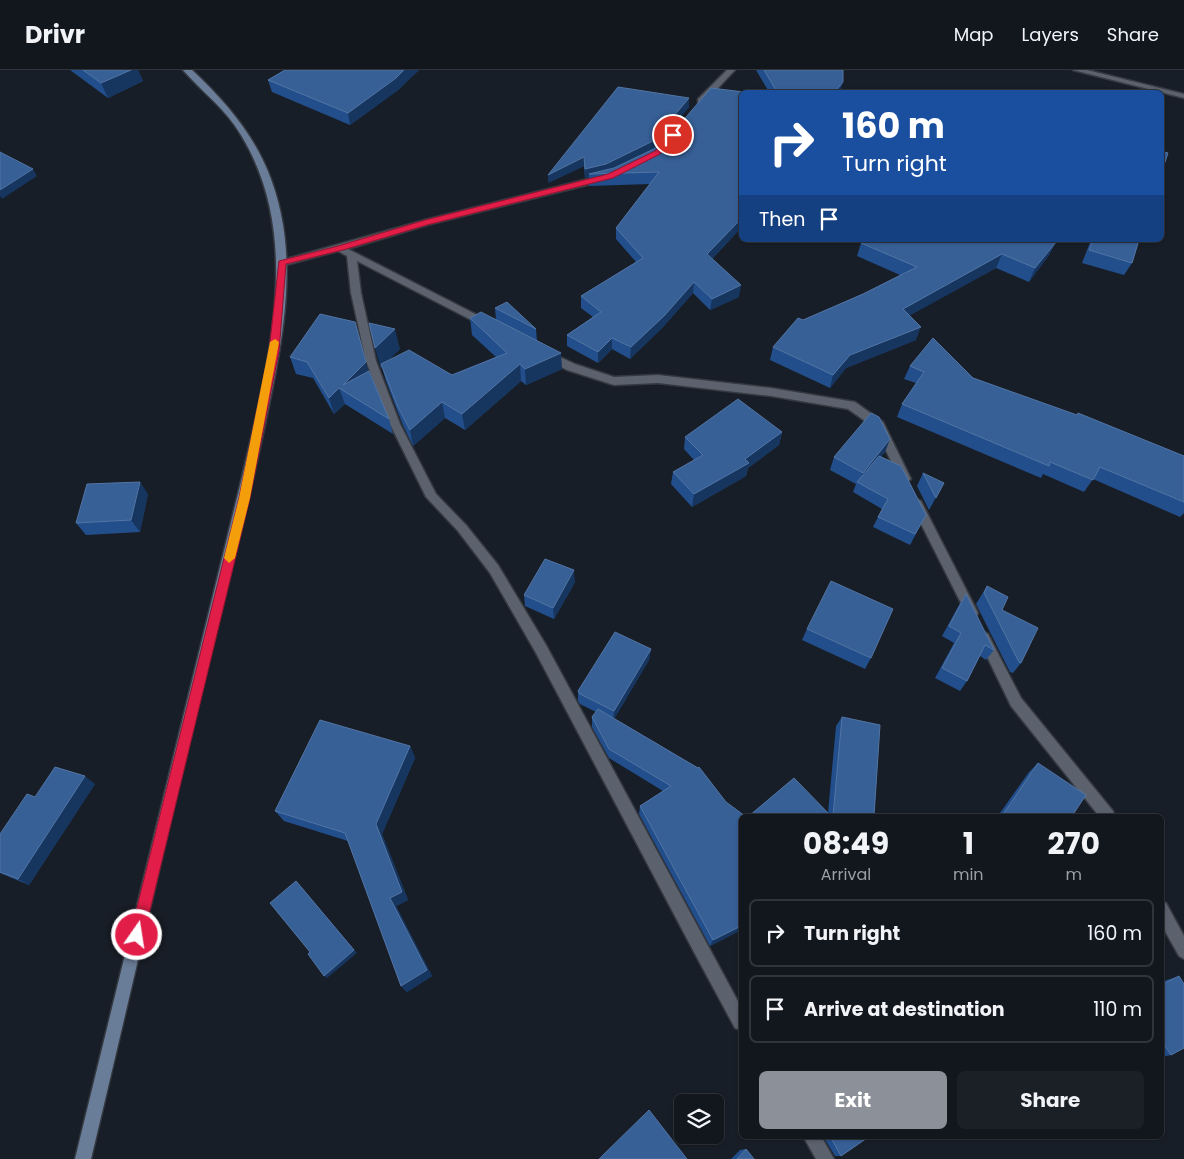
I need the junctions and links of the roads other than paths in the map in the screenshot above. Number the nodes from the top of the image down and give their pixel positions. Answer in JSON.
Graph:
{"nodes":[{"id":1,"x":187,"y":70,"type":"edge"},
{"id":2,"x":731,"y":70,"type":"edge"},
{"id":3,"x":1077,"y":70,"type":"edge"},
{"id":4,"x":1159,"y":90,"type":"edge"},
{"id":5,"x":1164,"y":91,"type":"edge"},
{"id":6,"x":1184,"y":96,"type":"edge"},
{"id":7,"x":694,"y":109,"type":"edge"},
{"id":8,"x":618,"y":172,"type":"edge"},
{"id":9,"x":340,"y":248,"type":"junction"},
{"id":10,"x":352,"y":254,"type":"junction"},
{"id":11,"x":282,"y":263,"type":"junction"},
{"id":12,"x":501,"y":331,"type":"edge"},
{"id":13,"x":536,"y":349,"type":"edge"},
{"id":14,"x":1106,"y":814,"type":"edge"},
{"id":15,"x":1164,"y":914,"type":"edge"},
{"id":16,"x":1184,"y":951,"type":"edge"},
{"id":17,"x":739,"y":1018,"type":"edge"},
{"id":18,"x":813,"y":1139,"type":"edge"},
{"id":19,"x":83,"y":1159,"type":"edge"},
{"id":20,"x":826,"y":1159,"type":"edge"}],
"edges":[{"from":1,"to":11,"type":"main road"},
{"from":2,"to":7,"type":"street"},
{"from":3,"to":4,"type":"street"},
{"from":5,"to":6,"type":"street"},
{"from":8,"to":9,"type":"street"},
{"from":9,"to":10,"type":"street"},
{"from":9,"to":11,"type":"street"},
{"from":10,"to":12,"type":"street"},
{"from":10,"to":17,"type":"street"},
{"from":11,"to":19,"type":"main road"},
{"from":13,"to":14,"type":"street"},
{"from":15,"to":16,"type":"street"},
{"from":18,"to":20,"type":"street"}]}
